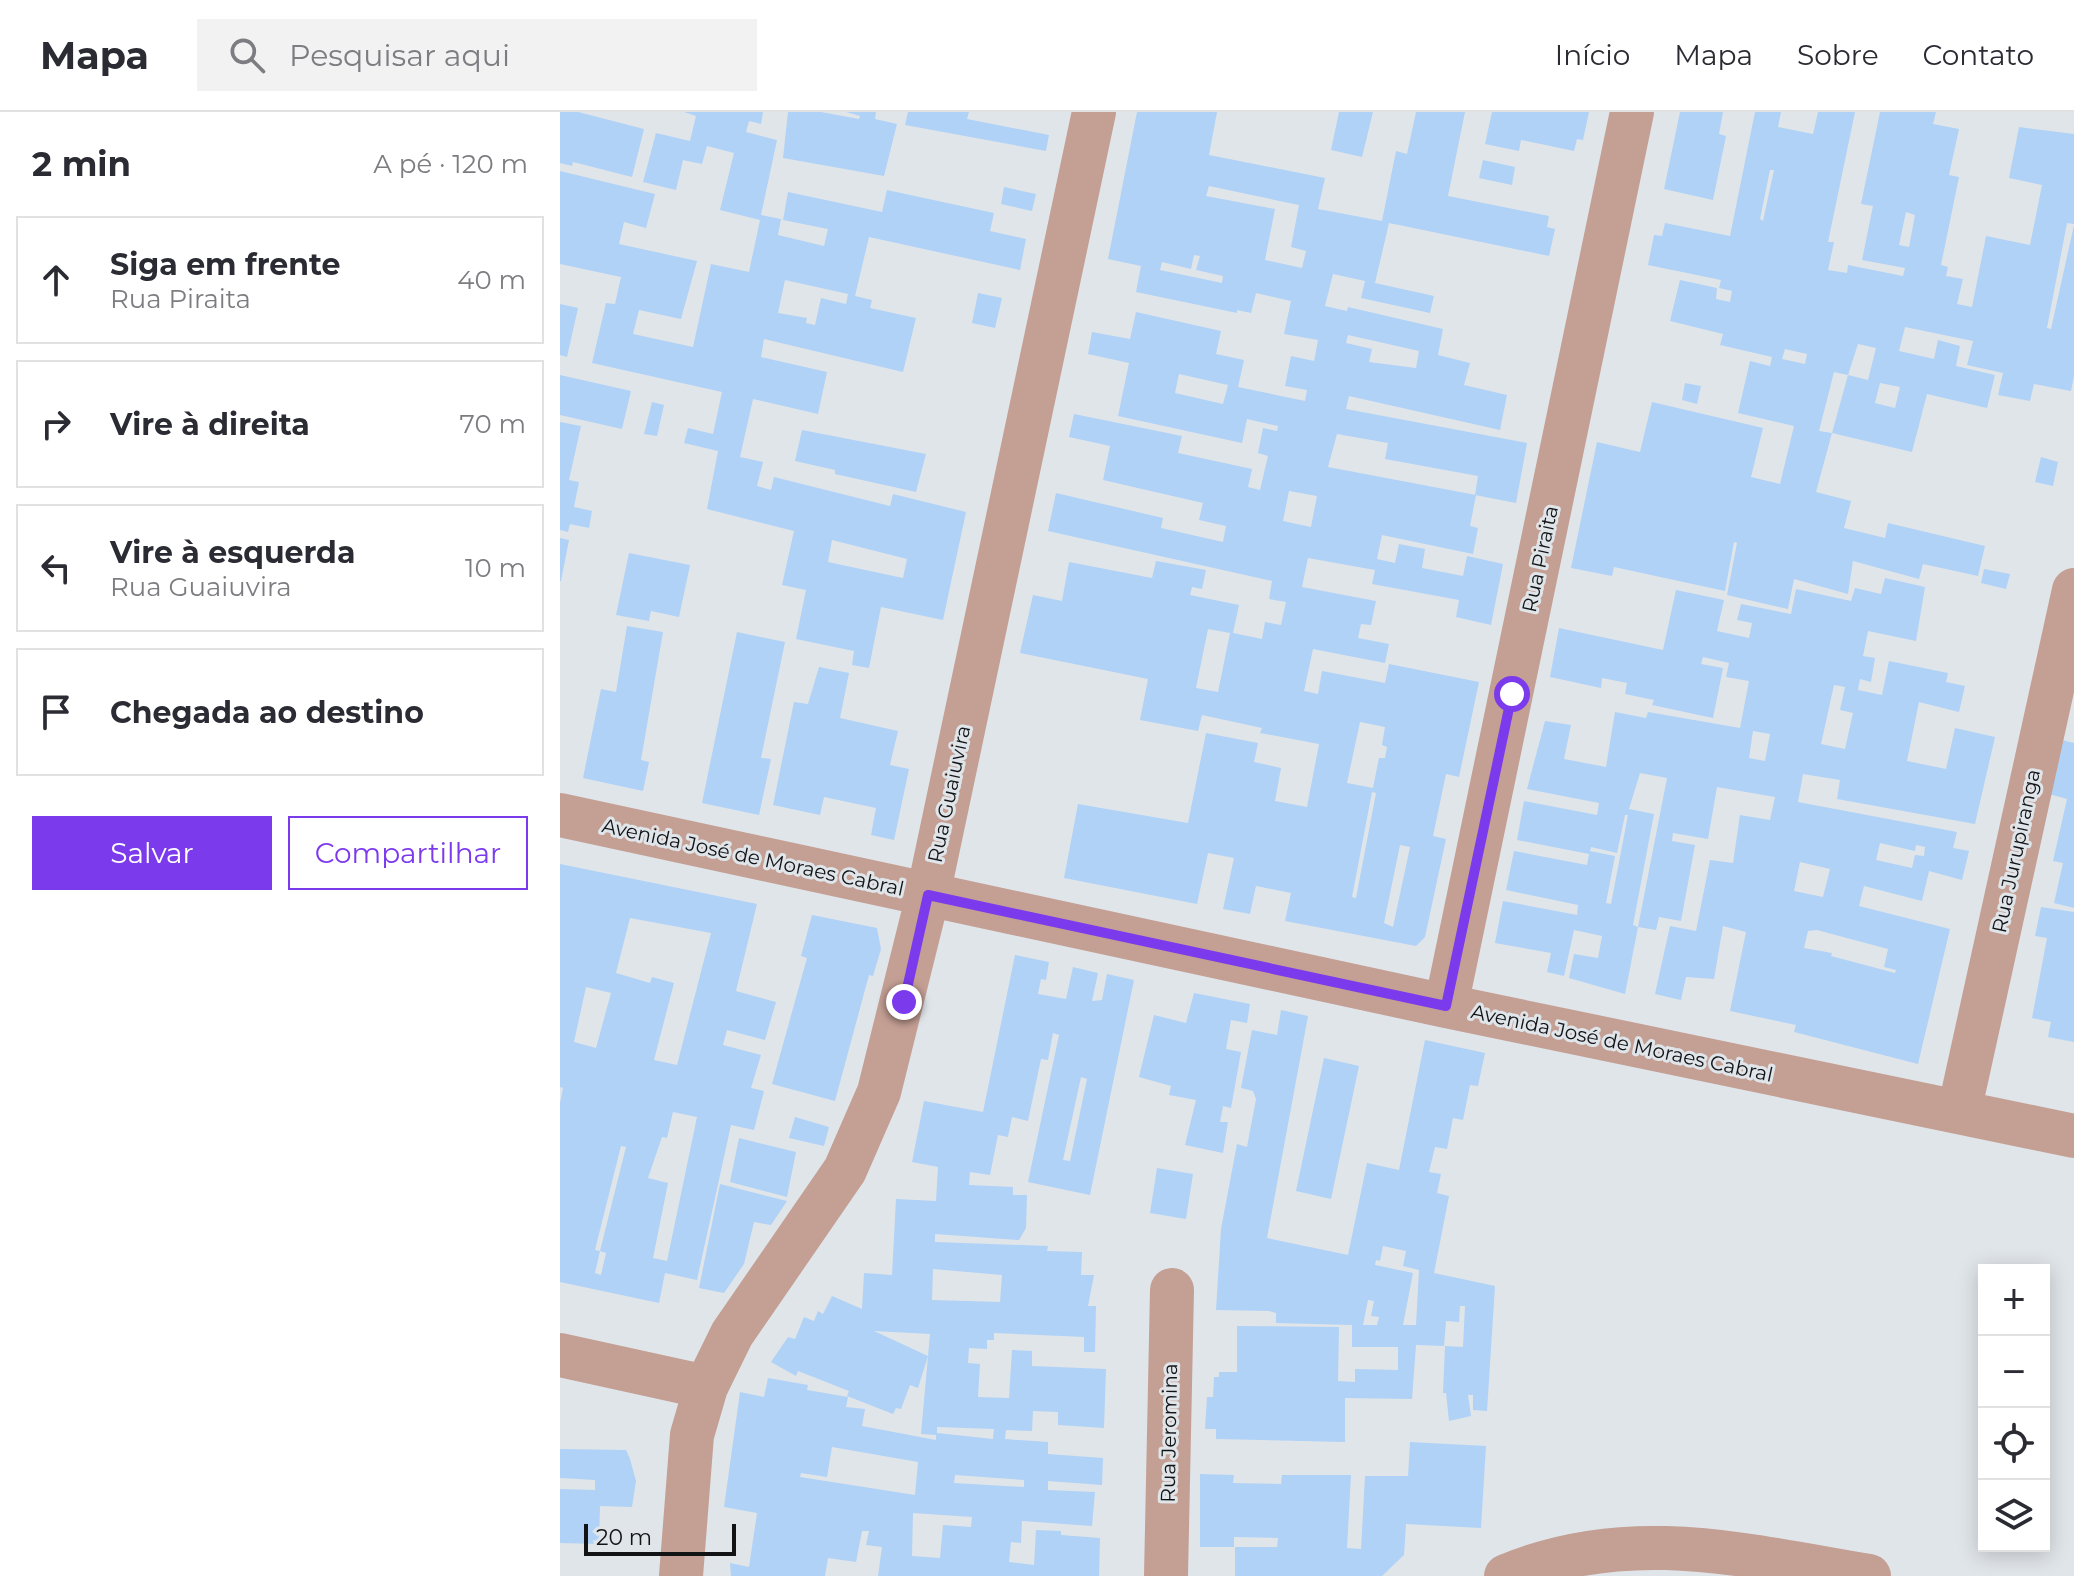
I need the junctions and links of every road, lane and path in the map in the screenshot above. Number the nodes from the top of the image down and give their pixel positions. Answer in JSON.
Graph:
{"nodes":[{"id":1,"x":1094,"y":112,"type":"edge"},
{"id":2,"x":1632,"y":112,"type":"edge"},
{"id":3,"x":2074,"y":590,"type":"edge"},
{"id":4,"x":560,"y":815,"type":"edge"},
{"id":5,"x":928,"y":895,"type":"junction"},
{"id":6,"x":1446,"y":1006,"type":"junction"},
{"id":7,"x":1959,"y":1112,"type":"junction"},
{"id":8,"x":2074,"y":1136,"type":"edge"},
{"id":9,"x":1172,"y":1290,"type":"dead end"},
{"id":10,"x":560,"y":1355,"type":"edge"},
{"id":11,"x":706,"y":1387,"type":"junction"},
{"id":12,"x":681,"y":1576,"type":"edge"},
{"id":13,"x":1166,"y":1576,"type":"edge"},
{"id":14,"x":1506,"y":1576,"type":"edge"},
{"id":15,"x":1869,"y":1576,"type":"edge"}],
"edges":[{"from":1,"to":5,"type":"street","name":"Rua Guaiuvira"},
{"from":2,"to":6,"type":"street","name":"Rua Piraita"},
{"from":3,"to":7,"type":"street","name":"Rua Jurupiranga"},
{"from":4,"to":5,"type":"street","name":"Avenida José de Moraes Cabral"},
{"from":5,"to":6,"type":"street","name":"Avenida José de Moraes Cabral"},
{"from":5,"to":11,"type":"street","name":"Rua Guaiuvira"},
{"from":6,"to":7,"type":"street","name":"Avenida José de Moraes Cabral"},
{"from":7,"to":8,"type":"street","name":"Avenida José de Moraes Cabral"},
{"from":9,"to":13,"type":"street","name":"Rua Jeromina"},
{"from":10,"to":11,"type":"street"},
{"from":11,"to":12,"type":"street","name":"Rua Guaiuvira"},
{"from":14,"to":15,"type":"street"}]}
